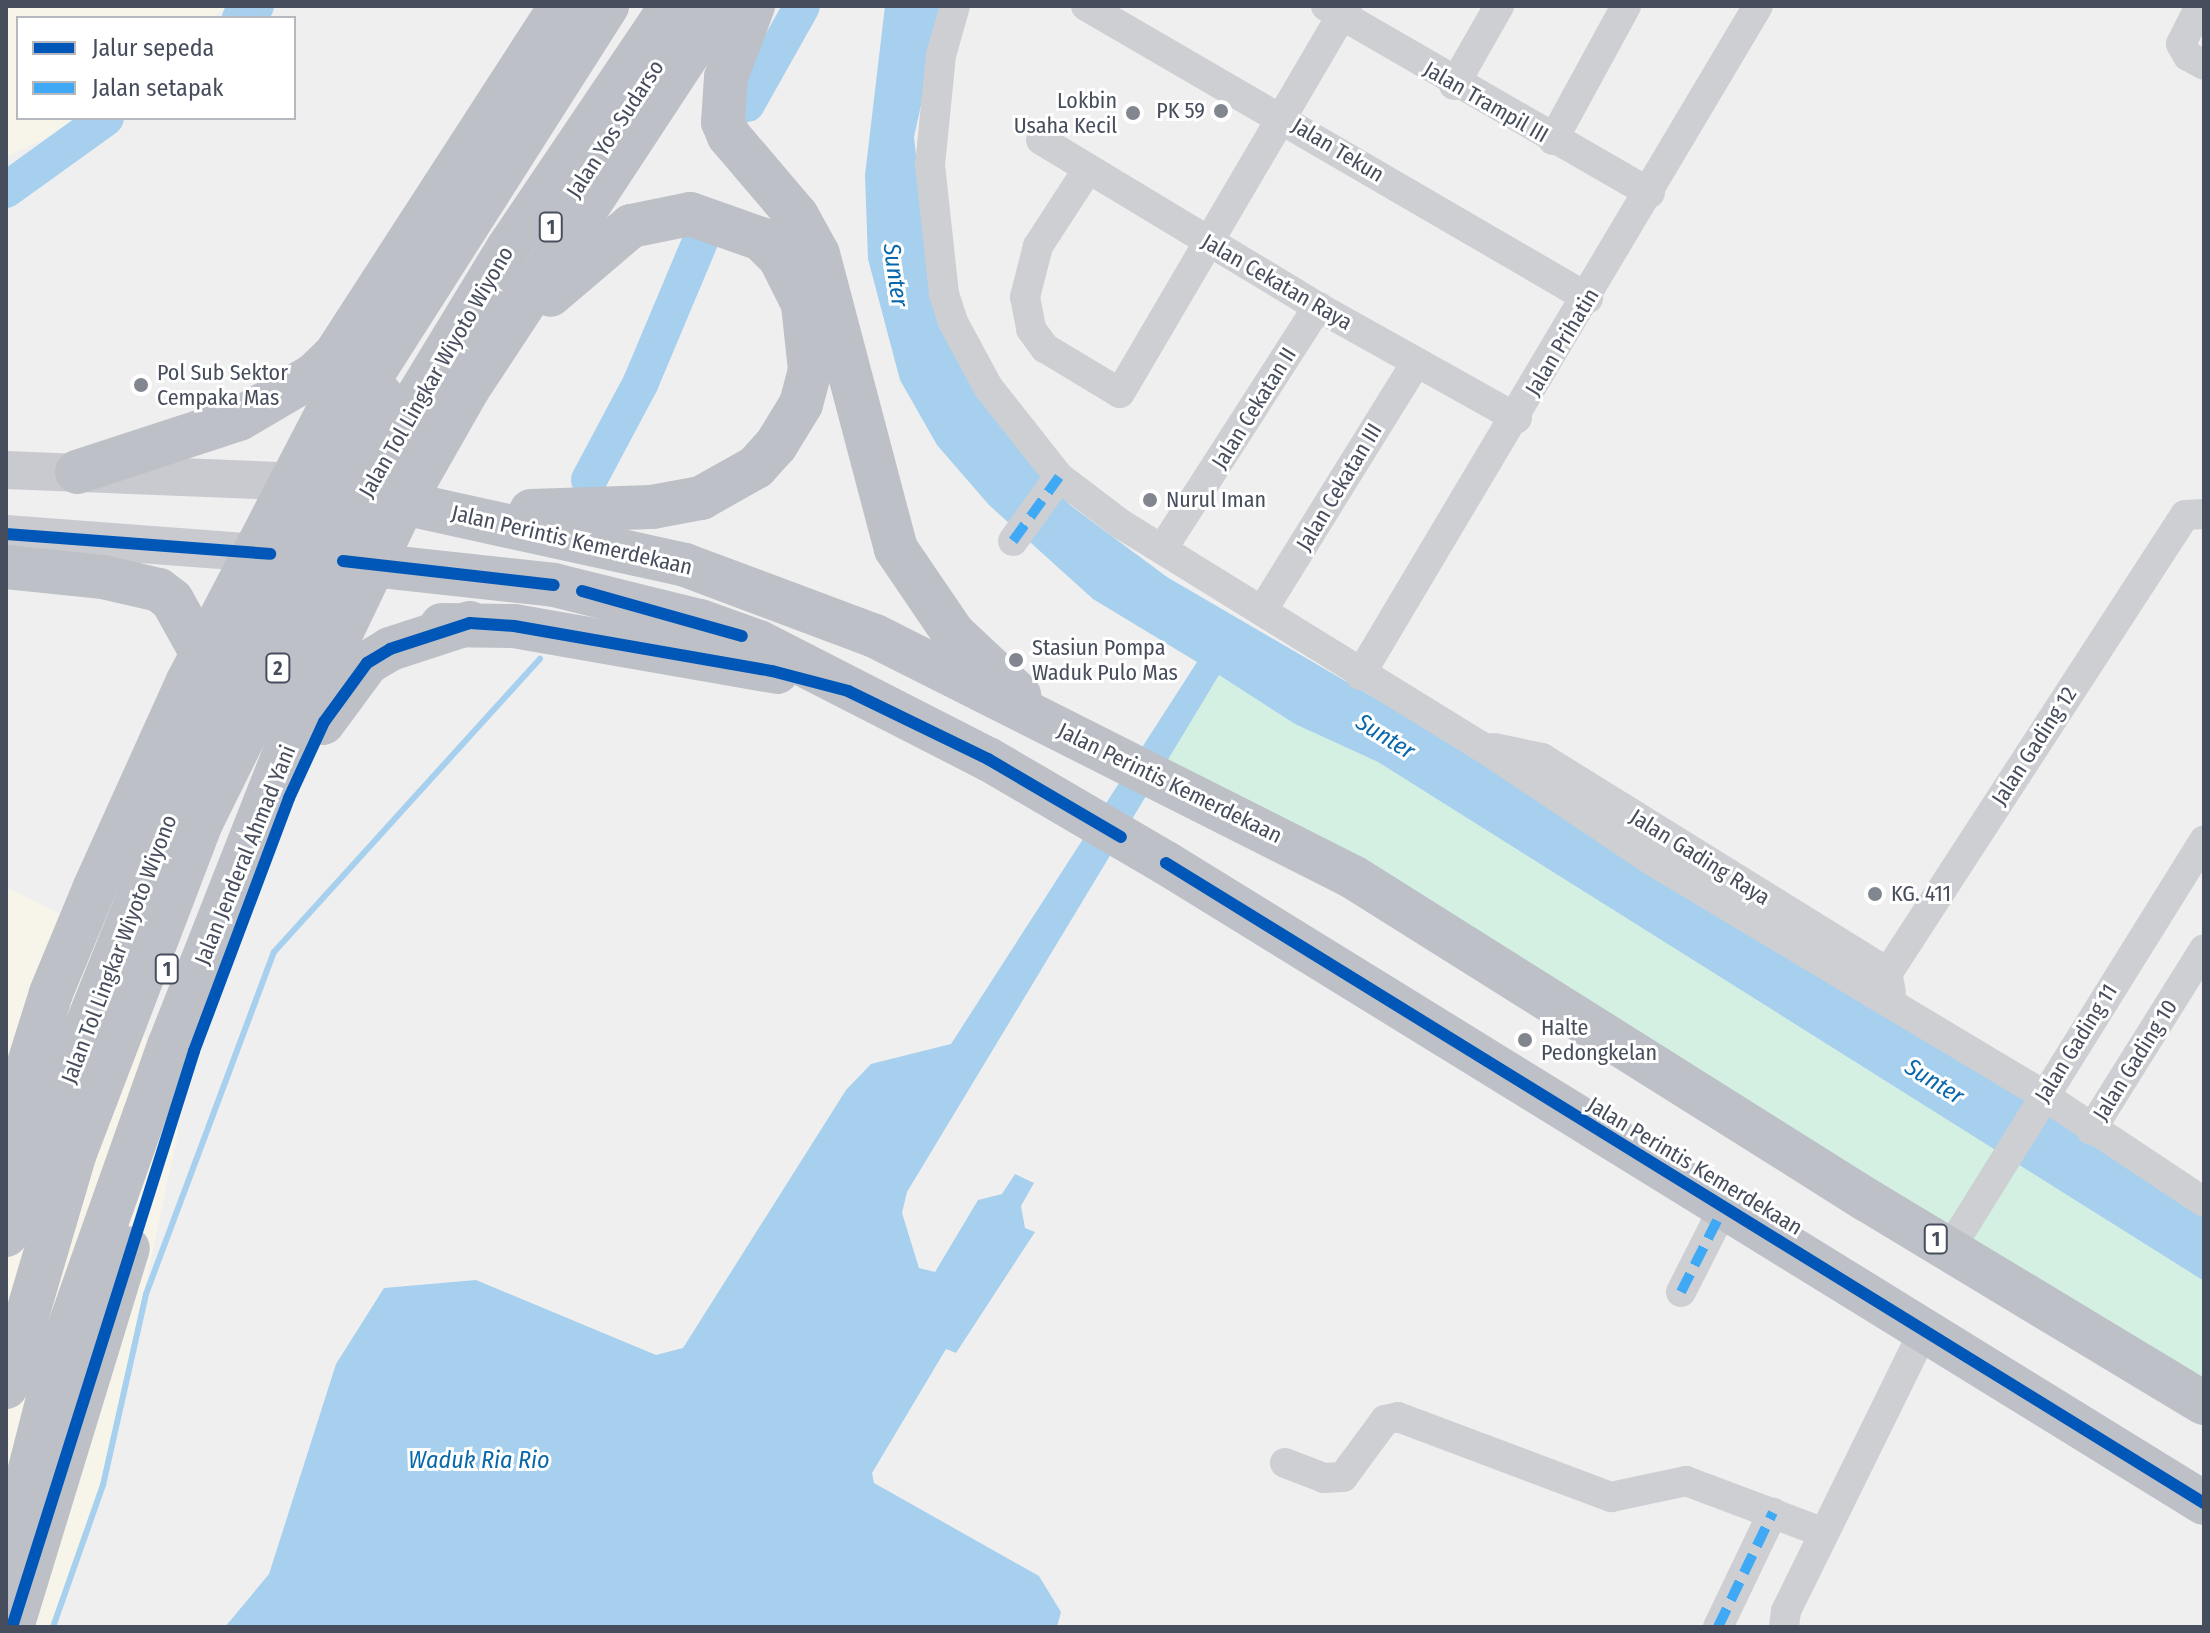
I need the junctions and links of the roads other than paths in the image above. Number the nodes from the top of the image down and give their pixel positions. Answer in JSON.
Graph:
{"nodes":[{"id":1,"x":561,"y":6,"type":"edge"},
{"id":2,"x":585,"y":6,"type":"edge"},
{"id":3,"x":607,"y":6,"type":"edge"},
{"id":4,"x":637,"y":6,"type":"edge"},
{"id":5,"x":671,"y":6,"type":"edge"},
{"id":6,"x":697,"y":6,"type":"edge"},
{"id":7,"x":720,"y":6,"type":"edge"},
{"id":8,"x":753,"y":6,"type":"edge"},
{"id":9,"x":955,"y":6,"type":"edge"},
{"id":10,"x":1086,"y":6,"type":"edge"},
{"id":11,"x":1499,"y":6,"type":"edge"},
{"id":12,"x":1626,"y":6,"type":"edge"},
{"id":13,"x":1758,"y":6,"type":"edge"},
{"id":14,"x":2200,"y":6,"type":"edge"},
{"id":15,"x":1338,"y":9,"type":"edge"},
{"id":16,"x":2204,"y":65,"type":"edge"},
{"id":17,"x":1454,"y":85,"type":"junction"},
{"id":18,"x":1282,"y":117,"type":"junction"},
{"id":19,"x":1041,"y":140,"type":"dead end"},
{"id":20,"x":1553,"y":140,"type":"junction"},
{"id":21,"x":1088,"y":169,"type":"junction"},
{"id":22,"x":1650,"y":193,"type":"junction"},
{"id":23,"x":1205,"y":241,"type":"junction"},
{"id":24,"x":1588,"y":298,"type":"junction"},
{"id":25,"x":1318,"y":307,"type":"junction"},
{"id":26,"x":1416,"y":363,"type":"junction"},
{"id":27,"x":370,"y":374,"type":"junction"},
{"id":28,"x":468,"y":389,"type":"junction"},
{"id":29,"x":1517,"y":418,"type":"junction"},
{"id":30,"x":153,"y":450,"type":"junction"},
{"id":31,"x":6,"y":470,"type":"edge"},
{"id":32,"x":77,"y":472,"type":"junction"},
{"id":33,"x":300,"y":478,"type":"junction"},
{"id":34,"x":1057,"y":479,"type":"junction"},
{"id":35,"x":393,"y":496,"type":"junction"},
{"id":36,"x":2204,"y":514,"type":"edge"},
{"id":37,"x":324,"y":523,"type":"junction"},
{"id":38,"x":570,"y":530,"type":"junction"},
{"id":39,"x":6,"y":534,"type":"edge"},
{"id":40,"x":1015,"y":537,"type":"dead end"},
{"id":41,"x":1163,"y":548,"type":"junction"},
{"id":42,"x":270,"y":554,"type":"junction"},
{"id":43,"x":343,"y":561,"type":"junction"},
{"id":44,"x":6,"y":567,"type":"edge"},
{"id":45,"x":1262,"y":611,"type":"junction"},
{"id":46,"x":470,"y":623,"type":"junction"},
{"id":47,"x":212,"y":672,"type":"junction"},
{"id":48,"x":1360,"y":675,"type":"junction"},
{"id":49,"x":848,"y":691,"type":"junction"},
{"id":50,"x":281,"y":695,"type":"junction"},
{"id":51,"x":1080,"y":737,"type":"junction"},
{"id":52,"x":172,"y":756,"type":"junction"},
{"id":53,"x":153,"y":801,"type":"junction"},
{"id":54,"x":2204,"y":840,"type":"edge"},
{"id":55,"x":103,"y":844,"type":"junction"},
{"id":56,"x":2204,"y":949,"type":"edge"},
{"id":57,"x":1885,"y":989,"type":"junction"},
{"id":58,"x":6,"y":1035,"type":"edge"},
{"id":59,"x":2042,"y":1097,"type":"junction"},
{"id":60,"x":2091,"y":1130,"type":"junction"},
{"id":61,"x":6,"y":1136,"type":"edge"},
{"id":62,"x":2204,"y":1202,"type":"edge"},
{"id":63,"x":1724,"y":1207,"type":"junction"},
{"id":64,"x":6,"y":1235,"type":"edge"},
{"id":65,"x":1951,"y":1247,"type":"junction"},
{"id":66,"x":6,"y":1291,"type":"edge"},
{"id":67,"x":1681,"y":1292,"type":"dead end"},
{"id":68,"x":1924,"y":1330,"type":"junction"},
{"id":69,"x":58,"y":1359,"type":"junction"},
{"id":70,"x":6,"y":1387,"type":"edge"},
{"id":71,"x":2204,"y":1403,"type":"edge"},
{"id":72,"x":1285,"y":1463,"type":"dead end"},
{"id":73,"x":2204,"y":1503,"type":"edge"},
{"id":74,"x":1773,"y":1512,"type":"junction"},
{"id":75,"x":1824,"y":1533,"type":"junction"},
{"id":76,"x":6,"y":1562,"type":"edge"},
{"id":77,"x":12,"y":1627,"type":"edge"},
{"id":78,"x":1718,"y":1627,"type":"edge"},
{"id":79,"x":1784,"y":1627,"type":"edge"}],
"edges":[{"from":1,"to":30,"type":"highway"},
{"from":2,"to":33,"type":"highway"},
{"from":3,"to":27,"type":"highway"},
{"from":4,"to":66,"type":"highway","name":"Jalan Tol Lingkar Wiyoto Wiyono","number":"2"},
{"from":5,"to":70,"type":"highway","name":"Jalan Tol Lingkar Wiyoto Wiyono","number":"2"},
{"from":6,"to":35,"type":"highway","name":"Jalan Yos Sudarso","number":"1"},
{"from":7,"to":28,"type":"highway","name":"Jalan Yos Sudarso","number":"1"},
{"from":8,"to":51,"type":"highway"},
{"from":9,"to":34,"type":"street","name":"Jalan Gading Raya"},
{"from":10,"to":18,"type":"street","name":"Jalan Tekun"},
{"from":11,"to":17,"type":"street"},
{"from":12,"to":20,"type":"street"},
{"from":13,"to":22,"type":"street","name":"Jalan Prihatin"},
{"from":14,"to":16,"type":"street"},
{"from":15,"to":17,"type":"street","name":"Jalan Trampil III"},
{"from":15,"to":18,"type":"street"},
{"from":17,"to":20,"type":"street","name":"Jalan Trampil III"},
{"from":18,"to":23,"type":"street"},
{"from":18,"to":24,"type":"street","name":"Jalan Tekun"},
{"from":19,"to":21,"type":"street","name":"Jalan Cekatan Raya"},
{"from":20,"to":22,"type":"street","name":"Jalan Trampil III"},
{"from":21,"to":23,"type":"street","name":"Jalan Cekatan Raya"},
{"from":21,"to":23,"type":"street"},
{"from":22,"to":24,"type":"street","name":"Jalan Prihatin"},
{"from":23,"to":25,"type":"street","name":"Jalan Cekatan Raya"},
{"from":24,"to":29,"type":"street","name":"Jalan Prihatin"},
{"from":25,"to":26,"type":"street","name":"Jalan Cekatan Raya"},
{"from":25,"to":41,"type":"street","name":"Jalan Cekatan II"},
{"from":26,"to":29,"type":"street","name":"Jalan Cekatan Raya"},
{"from":26,"to":45,"type":"street","name":"Jalan Cekatan III"},
{"from":27,"to":30,"type":"highway"},
{"from":27,"to":33,"type":"highway"},
{"from":28,"to":35,"type":"highway","name":"Jalan Yos Sudarso","number":"1"},
{"from":28,"to":38,"type":"highway"},
{"from":29,"to":48,"type":"street","name":"Jalan Prihatin"},
{"from":30,"to":32,"type":"highway"},
{"from":31,"to":32,"type":"main road"},
{"from":32,"to":33,"type":"main road"},
{"from":33,"to":35,"type":"highway","name":"Jalan Perintis Kemerdekaan"},
{"from":33,"to":37,"type":"highway"},
{"from":33,"to":42,"type":"highway"},
{"from":33,"to":61,"type":"highway"},
{"from":34,"to":40,"type":"street"},
{"from":34,"to":41,"type":"street","name":"Jalan Gading Raya"},
{"from":35,"to":37,"type":"highway"},
{"from":35,"to":38,"type":"highway","name":"Jalan Perintis Kemerdekaan"},
{"from":35,"to":43,"type":"highway","name":"Jalan Jenderal Ahmad Yani","number":"1"},
{"from":35,"to":69,"type":"highway","name":"Jalan Jenderal Ahmad Yani","number":"1"},
{"from":36,"to":57,"type":"street","name":"Jalan Gading 12"},
{"from":37,"to":42,"type":"highway"},
{"from":37,"to":43,"type":"highway"},
{"from":38,"to":51,"type":"highway","name":"Jalan Perintis Kemerdekaan","number":"1"},
{"from":39,"to":42,"type":"main road"},
{"from":41,"to":45,"type":"street","name":"Jalan Gading Raya"},
{"from":42,"to":43,"type":"highway","name":"Jalan Perintis Kemerdekaan"},
{"from":42,"to":47,"type":"highway"},
{"from":43,"to":49,"type":"highway","name":"Jalan Perintis Kemerdekaan"},
{"from":43,"to":50,"type":"highway","name":"Jalan Jenderal Ahmad Yani","number":"1"},
{"from":44,"to":47,"type":"highway"},
{"from":45,"to":48,"type":"street","name":"Jalan Gading Raya"},
{"from":46,"to":49,"type":"highway"},
{"from":46,"to":50,"type":"highway"},
{"from":46,"to":77,"type":"highway"},
{"from":47,"to":52,"type":"highway"},
{"from":48,"to":57,"type":"street","name":"Jalan Gading Raya"},
{"from":49,"to":63,"type":"highway","name":"Jalan Perintis Kemerdekaan"},
{"from":50,"to":69,"type":"highway","name":"Jalan Jenderal Ahmad Yani","number":"1"},
{"from":51,"to":65,"type":"highway","name":"Jalan Perintis Kemerdekaan","number":"1"},
{"from":52,"to":53,"type":"highway"},
{"from":52,"to":55,"type":"highway"},
{"from":53,"to":55,"type":"highway"},
{"from":53,"to":64,"type":"highway"},
{"from":54,"to":59,"type":"street","name":"Jalan Gading 11"},
{"from":55,"to":58,"type":"highway"},
{"from":56,"to":60,"type":"street","name":"Jalan Gading 10"},
{"from":57,"to":59,"type":"street","name":"Jalan Gading Raya"},
{"from":59,"to":60,"type":"street","name":"Jalan Gading Raya"},
{"from":59,"to":65,"type":"street","name":"Jalan Gading 11"},
{"from":60,"to":62,"type":"street","name":"Jalan Gading Raya"},
{"from":63,"to":67,"type":"street"},
{"from":63,"to":68,"type":"highway","name":"Jalan Perintis Kemerdekaan"},
{"from":65,"to":71,"type":"highway","name":"Jalan Perintis Kemerdekaan","number":"1"},
{"from":68,"to":73,"type":"highway","name":"Jalan Perintis Kemerdekaan"},
{"from":68,"to":75,"type":"street"},
{"from":69,"to":76,"type":"highway","name":"Jalan Jenderal Ahmad Yani","number":"1"},
{"from":72,"to":74,"type":"street"},
{"from":74,"to":75,"type":"street"},
{"from":74,"to":78,"type":"street"},
{"from":75,"to":79,"type":"street"}]}
